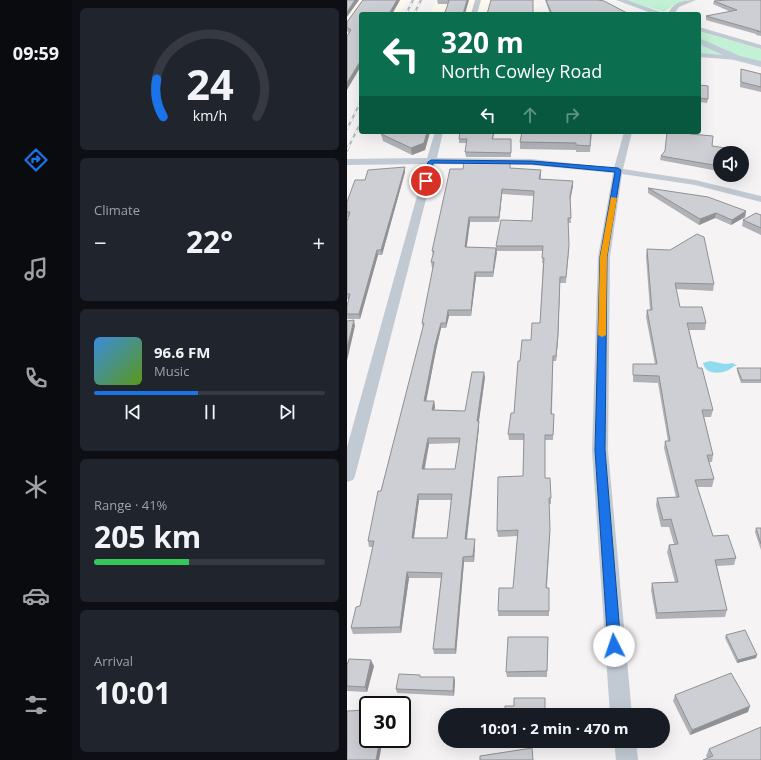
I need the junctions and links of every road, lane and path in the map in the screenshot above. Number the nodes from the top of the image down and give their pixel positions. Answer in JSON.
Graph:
{"nodes":[{"id":1,"x":478,"y":0,"type":"edge"},
{"id":2,"x":620,"y":0,"type":"edge"},
{"id":3,"x":693,"y":0,"type":"edge"},
{"id":4,"x":475,"y":12,"type":"edge"},
{"id":5,"x":656,"y":12,"type":"edge"},
{"id":6,"x":672,"y":12,"type":"edge"},
{"id":7,"x":701,"y":30,"type":"edge"},
{"id":8,"x":701,"y":42,"type":"edge"},
{"id":9,"x":761,"y":47,"type":"edge"},
{"id":10,"x":701,"y":55,"type":"edge"},
{"id":11,"x":737,"y":58,"type":"junction"},
{"id":12,"x":761,"y":64,"type":"edge"},
{"id":13,"x":438,"y":134,"type":"edge"},
{"id":14,"x":627,"y":134,"type":"edge"},
{"id":15,"x":347,"y":162,"type":"edge"},
{"id":16,"x":431,"y":162,"type":"junction"},
{"id":17,"x":618,"y":170,"type":"junction"},
{"id":18,"x":761,"y":199,"type":"edge"},
{"id":19,"x":347,"y":476,"type":"edge"},
{"id":20,"x":620,"y":708,"type":"edge"},
{"id":21,"x":626,"y":748,"type":"edge"},
{"id":22,"x":627,"y":760,"type":"edge"}],
"edges":[{"from":1,"to":4,"type":"street"},
{"from":2,"to":5,"type":"street"},
{"from":3,"to":6,"type":"street"},
{"from":7,"to":9,"type":"street"},
{"from":8,"to":11,"type":"street"},
{"from":10,"to":11,"type":"street"},
{"from":11,"to":12,"type":"street"},
{"from":13,"to":16,"type":"street"},
{"from":14,"to":17,"type":"street"},
{"from":15,"to":16,"type":"street"},
{"from":16,"to":17,"type":"street"},
{"from":16,"to":19,"type":"street"},
{"from":17,"to":18,"type":"street"},
{"from":17,"to":20,"type":"street"},
{"from":21,"to":22,"type":"street"}]}
